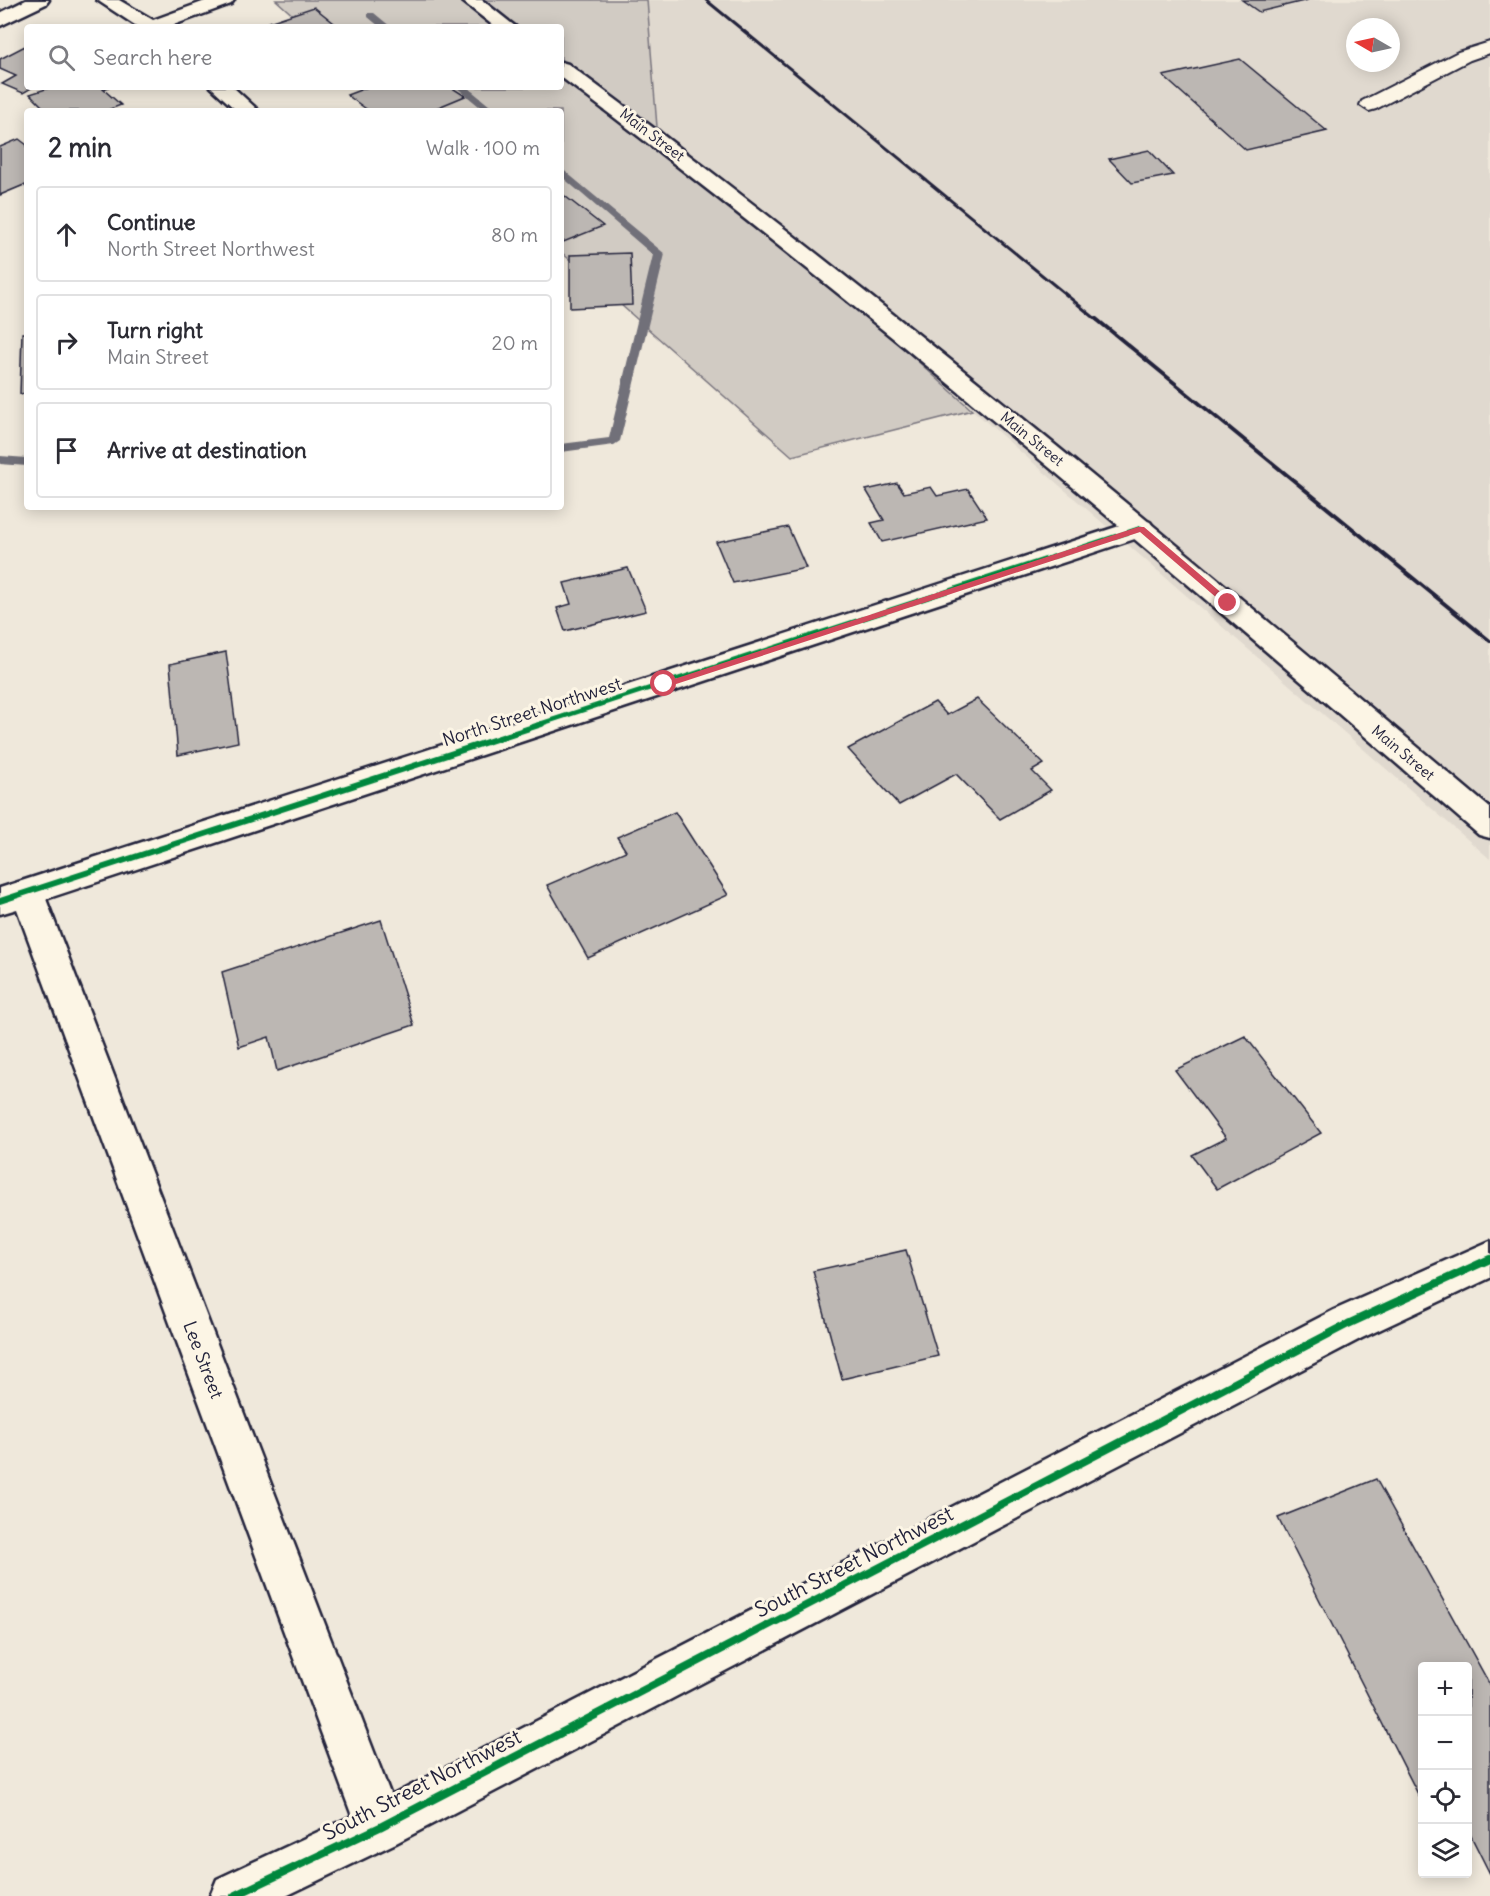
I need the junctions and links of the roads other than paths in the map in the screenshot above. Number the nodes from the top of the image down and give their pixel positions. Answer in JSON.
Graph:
{"nodes":[{"id":1,"x":40,"y":0,"type":"edge"},
{"id":2,"x":106,"y":0,"type":"edge"},
{"id":3,"x":225,"y":0,"type":"edge"},
{"id":4,"x":470,"y":0,"type":"edge"},
{"id":5,"x":0,"y":20,"type":"edge"},
{"id":6,"x":146,"y":24,"type":"edge"},
{"id":7,"x":159,"y":24,"type":"edge"},
{"id":8,"x":503,"y":24,"type":"edge"},
{"id":9,"x":1490,"y":47,"type":"edge"},
{"id":10,"x":564,"y":70,"type":"edge"},
{"id":11,"x":224,"y":90,"type":"edge"},
{"id":12,"x":1370,"y":105,"type":"dead end"},
{"id":13,"x":246,"y":108,"type":"edge"},
{"id":14,"x":1141,"y":528,"type":"junction"},
{"id":15,"x":1490,"y":826,"type":"edge"},
{"id":16,"x":14,"y":897,"type":"edge"},
{"id":17,"x":1490,"y":1258,"type":"edge"},
{"id":18,"x":380,"y":1827,"type":"junction"},
{"id":19,"x":234,"y":1896,"type":"edge"}],
"edges":[{"from":1,"to":5,"type":"street"},
{"from":2,"to":6,"type":"street"},
{"from":3,"to":7,"type":"street"},
{"from":4,"to":8,"type":"street"},
{"from":9,"to":12,"type":"lane"},
{"from":10,"to":14,"type":"street","name":"Main Street"},
{"from":11,"to":13,"type":"street"},
{"from":14,"to":15,"type":"street","name":"Main Street"},
{"from":14,"to":16,"type":"street","name":"North Street Northwest"},
{"from":16,"to":18,"type":"street","name":"Lee Street"},
{"from":17,"to":18,"type":"street","name":"South Street Northwest"},
{"from":18,"to":19,"type":"street","name":"South Street Northwest"}]}
